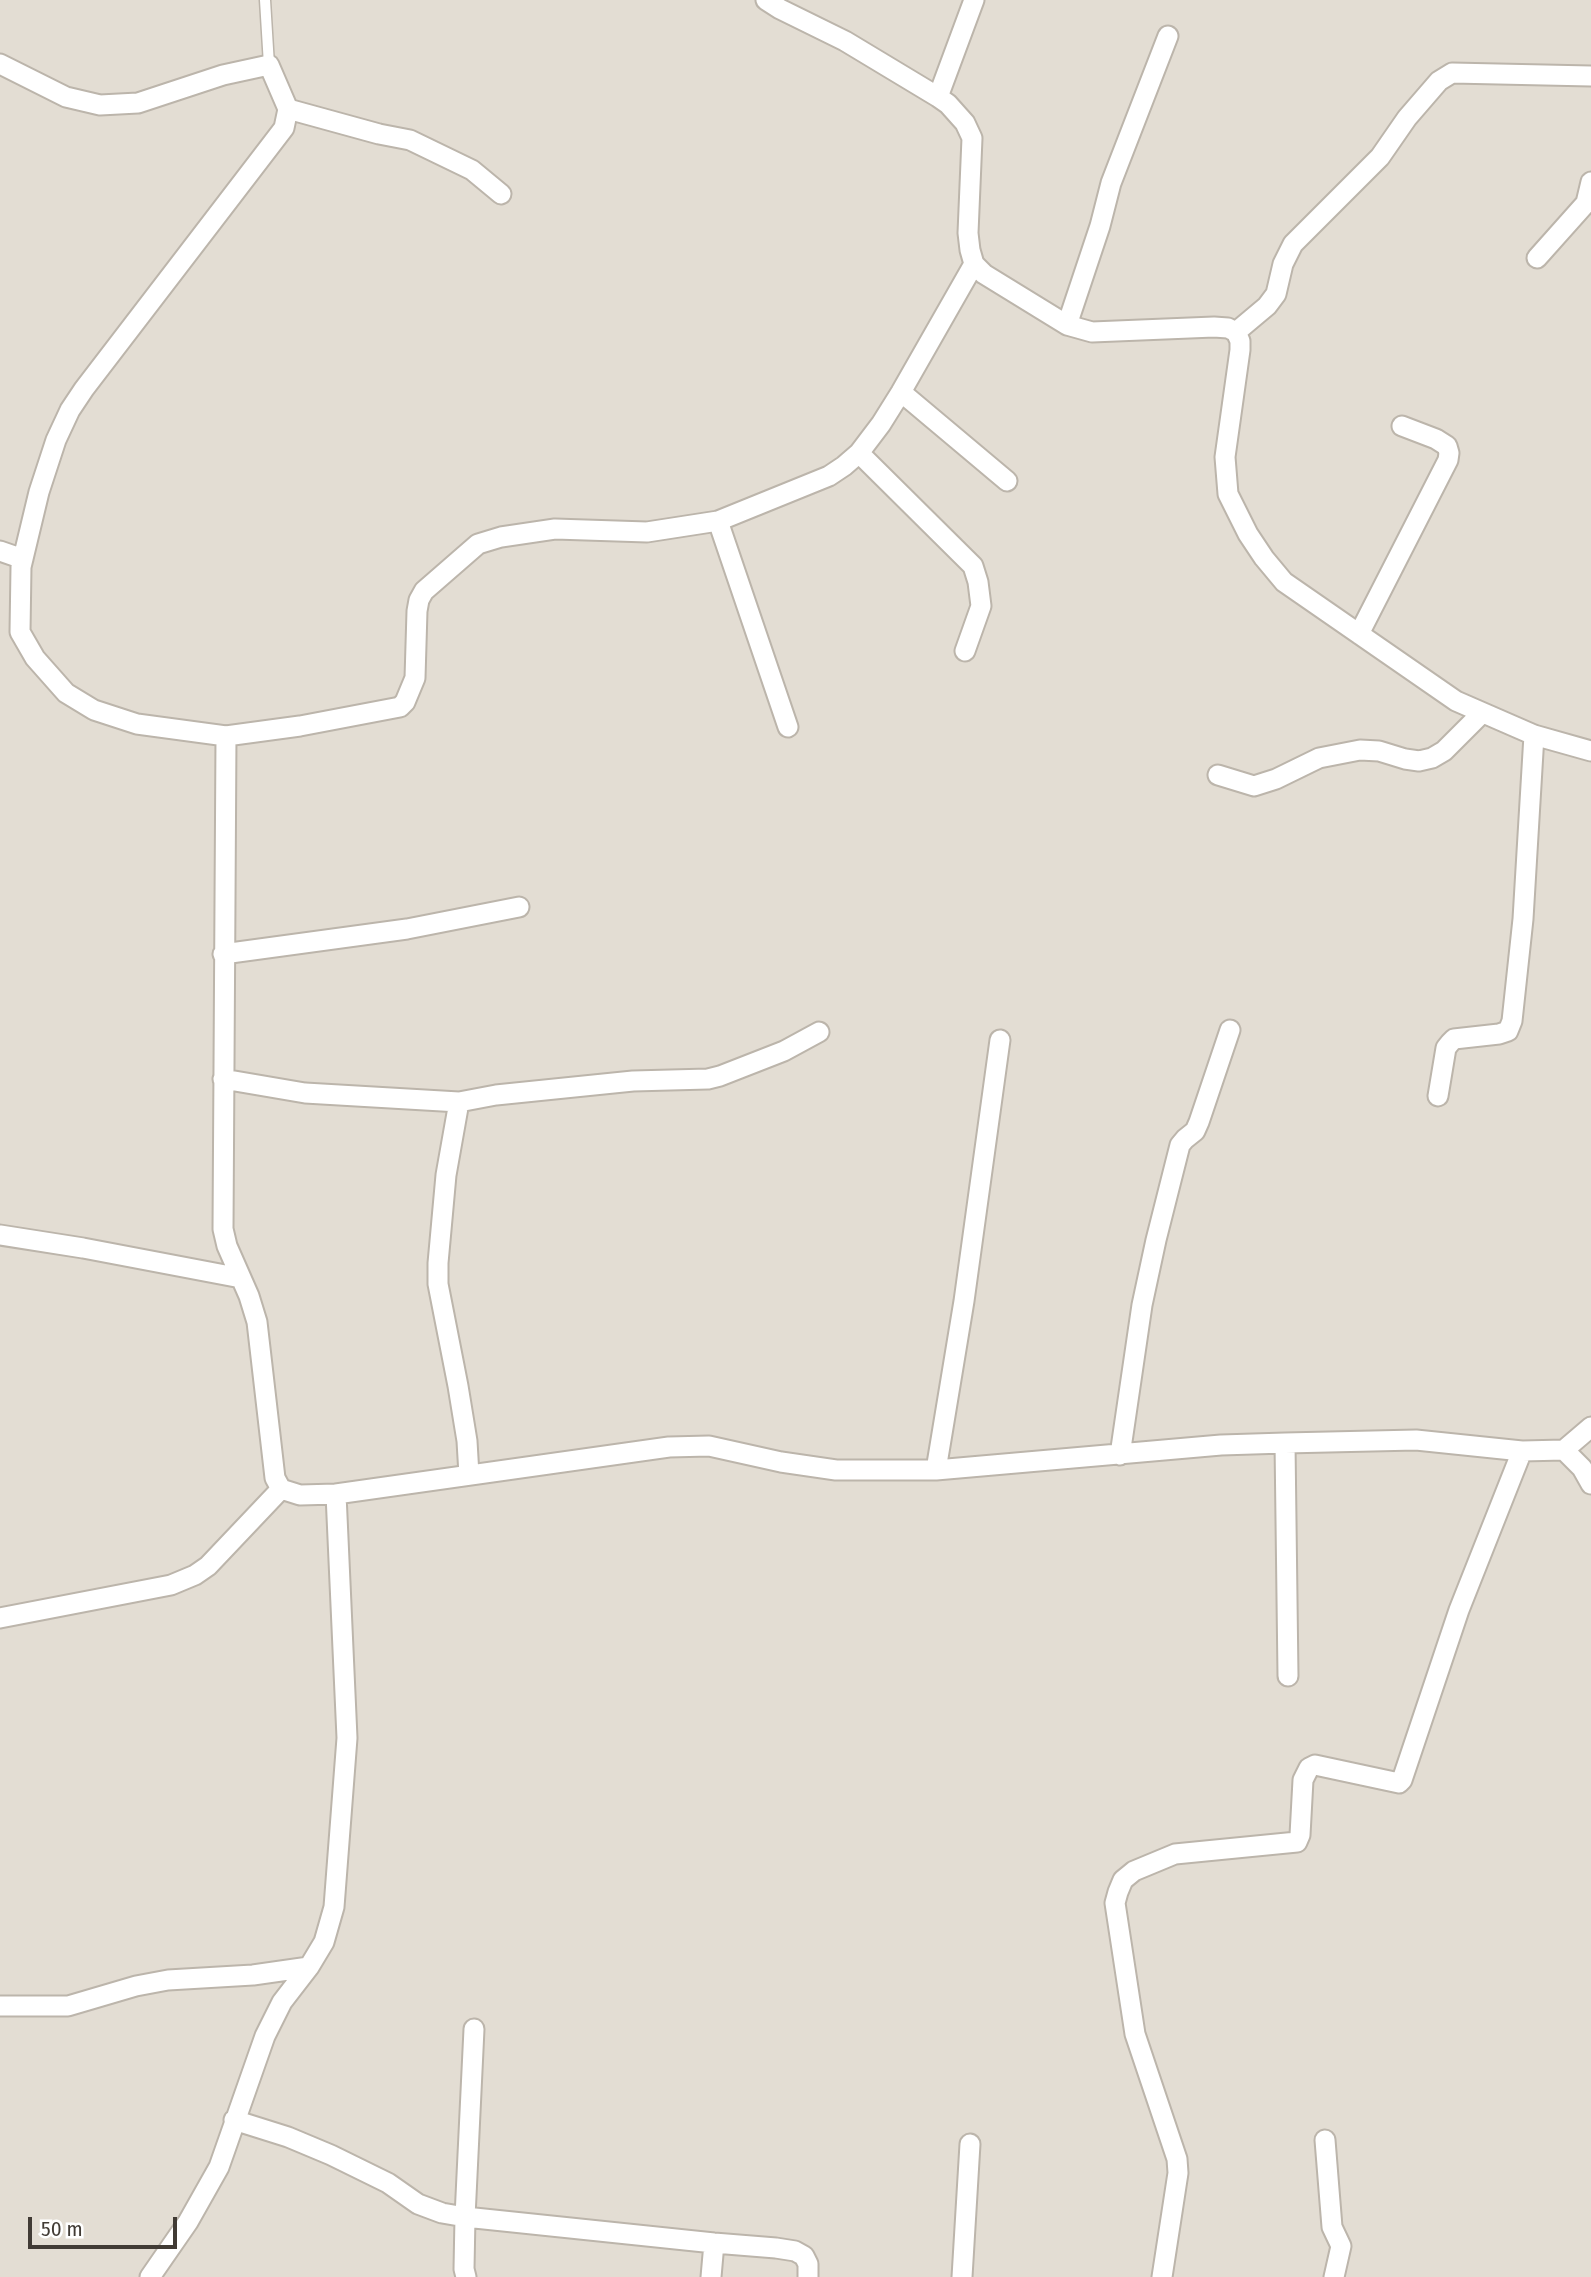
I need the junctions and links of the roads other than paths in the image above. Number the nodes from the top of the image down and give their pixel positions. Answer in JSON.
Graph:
{"nodes":[{"id":1,"x":265,"y":0,"type":"edge"},
{"id":2,"x":766,"y":0,"type":"edge"},
{"id":3,"x":974,"y":0,"type":"edge"},
{"id":4,"x":1168,"y":36,"type":"dead end"},
{"id":5,"x":0,"y":64,"type":"edge"},
{"id":6,"x":269,"y":65,"type":"junction"},
{"id":7,"x":1591,"y":76,"type":"edge"},
{"id":8,"x":938,"y":97,"type":"junction"},
{"id":9,"x":288,"y":109,"type":"junction"},
{"id":10,"x":1591,"y":182,"type":"edge"},
{"id":11,"x":500,"y":194,"type":"dead end"},
{"id":12,"x":1537,"y":258,"type":"dead end"},
{"id":13,"x":974,"y":264,"type":"junction"},
{"id":14,"x":1067,"y":325,"type":"junction"},
{"id":15,"x":1236,"y":332,"type":"junction"},
{"id":16,"x":901,"y":392,"type":"junction"},
{"id":17,"x":1402,"y":426,"type":"dead end"},
{"id":18,"x":859,"y":453,"type":"junction"},
{"id":19,"x":1007,"y":481,"type":"dead end"},
{"id":20,"x":718,"y":521,"type":"junction"},
{"id":21,"x":0,"y":551,"type":"edge"},
{"id":22,"x":23,"y":559,"type":"junction"},
{"id":23,"x":1359,"y":634,"type":"junction"},
{"id":24,"x":965,"y":651,"type":"dead end"},
{"id":25,"x":1481,"y":714,"type":"junction"},
{"id":26,"x":788,"y":727,"type":"dead end"},
{"id":27,"x":1534,"y":735,"type":"junction"},
{"id":28,"x":226,"y":736,"type":"junction"},
{"id":29,"x":1591,"y":751,"type":"edge"},
{"id":30,"x":1218,"y":775,"type":"dead end"},
{"id":31,"x":519,"y":906,"type":"dead end"},
{"id":32,"x":223,"y":954,"type":"junction"},
{"id":33,"x":1230,"y":1030,"type":"dead end"},
{"id":34,"x":819,"y":1032,"type":"dead end"},
{"id":35,"x":1000,"y":1040,"type":"dead end"},
{"id":36,"x":223,"y":1079,"type":"junction"},
{"id":37,"x":1438,"y":1096,"type":"dead end"},
{"id":38,"x":459,"y":1102,"type":"junction"},
{"id":39,"x":0,"y":1236,"type":"edge"},
{"id":40,"x":241,"y":1278,"type":"junction"},
{"id":41,"x":1591,"y":1427,"type":"edge"},
{"id":42,"x":1284,"y":1443,"type":"junction"},
{"id":43,"x":1564,"y":1450,"type":"junction"},
{"id":44,"x":1522,"y":1451,"type":"junction"},
{"id":45,"x":1120,"y":1455,"type":"junction"},
{"id":46,"x":936,"y":1470,"type":"junction"},
{"id":47,"x":469,"y":1475,"type":"junction"},
{"id":48,"x":1591,"y":1484,"type":"edge"},
{"id":49,"x":281,"y":1489,"type":"junction"},
{"id":50,"x":337,"y":1494,"type":"junction"},
{"id":51,"x":0,"y":1618,"type":"edge"},
{"id":52,"x":1288,"y":1676,"type":"dead end"},
{"id":53,"x":309,"y":1967,"type":"junction"},
{"id":54,"x":0,"y":2006,"type":"edge"},
{"id":55,"x":474,"y":2029,"type":"dead end"},
{"id":56,"x":234,"y":2120,"type":"junction"},
{"id":57,"x":1325,"y":2140,"type":"dead end"},
{"id":58,"x":970,"y":2144,"type":"dead end"},
{"id":59,"x":465,"y":2217,"type":"junction"},
{"id":60,"x":713,"y":2243,"type":"junction"},
{"id":61,"x":150,"y":2277,"type":"edge"},
{"id":62,"x":466,"y":2277,"type":"edge"},
{"id":63,"x":711,"y":2277,"type":"edge"},
{"id":64,"x":808,"y":2277,"type":"edge"},
{"id":65,"x":962,"y":2277,"type":"edge"},
{"id":66,"x":1162,"y":2277,"type":"edge"},
{"id":67,"x":1334,"y":2277,"type":"edge"}],
"edges":[{"from":1,"to":6,"type":"lane"},
{"from":2,"to":8,"type":"street"},
{"from":3,"to":8,"type":"street"},
{"from":4,"to":14,"type":"street"},
{"from":5,"to":6,"type":"street"},
{"from":6,"to":9,"type":"street"},
{"from":7,"to":15,"type":"street"},
{"from":8,"to":13,"type":"street"},
{"from":9,"to":11,"type":"street"},
{"from":9,"to":22,"type":"street"},
{"from":10,"to":12,"type":"street"},
{"from":13,"to":14,"type":"street"},
{"from":13,"to":16,"type":"street"},
{"from":14,"to":15,"type":"street"},
{"from":15,"to":23,"type":"street"},
{"from":16,"to":18,"type":"street"},
{"from":16,"to":19,"type":"street"},
{"from":17,"to":23,"type":"street"},
{"from":18,"to":20,"type":"street"},
{"from":18,"to":24,"type":"street"},
{"from":20,"to":26,"type":"street"},
{"from":20,"to":28,"type":"street"},
{"from":21,"to":22,"type":"street"},
{"from":22,"to":28,"type":"street"},
{"from":23,"to":25,"type":"street"},
{"from":25,"to":27,"type":"street"},
{"from":25,"to":30,"type":"street"},
{"from":27,"to":29,"type":"street"},
{"from":27,"to":37,"type":"street"},
{"from":28,"to":32,"type":"street"},
{"from":31,"to":32,"type":"street"},
{"from":32,"to":36,"type":"street"},
{"from":33,"to":45,"type":"street"},
{"from":34,"to":38,"type":"street"},
{"from":35,"to":46,"type":"street"},
{"from":36,"to":38,"type":"street"},
{"from":36,"to":40,"type":"street"},
{"from":38,"to":47,"type":"street"},
{"from":39,"to":40,"type":"street"},
{"from":40,"to":49,"type":"street"},
{"from":41,"to":43,"type":"street"},
{"from":42,"to":44,"type":"street"},
{"from":42,"to":45,"type":"street"},
{"from":42,"to":52,"type":"street"},
{"from":43,"to":44,"type":"street"},
{"from":43,"to":48,"type":"street"},
{"from":44,"to":66,"type":"street"},
{"from":45,"to":46,"type":"street"},
{"from":46,"to":47,"type":"street"},
{"from":47,"to":50,"type":"street"},
{"from":49,"to":50,"type":"street"},
{"from":49,"to":51,"type":"street"},
{"from":50,"to":53,"type":"street"},
{"from":53,"to":54,"type":"street"},
{"from":53,"to":56,"type":"street"},
{"from":55,"to":59,"type":"street"},
{"from":56,"to":59,"type":"street"},
{"from":56,"to":61,"type":"street"},
{"from":57,"to":67,"type":"street"},
{"from":58,"to":65,"type":"street"},
{"from":59,"to":60,"type":"street"},
{"from":59,"to":62,"type":"street"},
{"from":60,"to":63,"type":"street"},
{"from":60,"to":64,"type":"street"}]}
